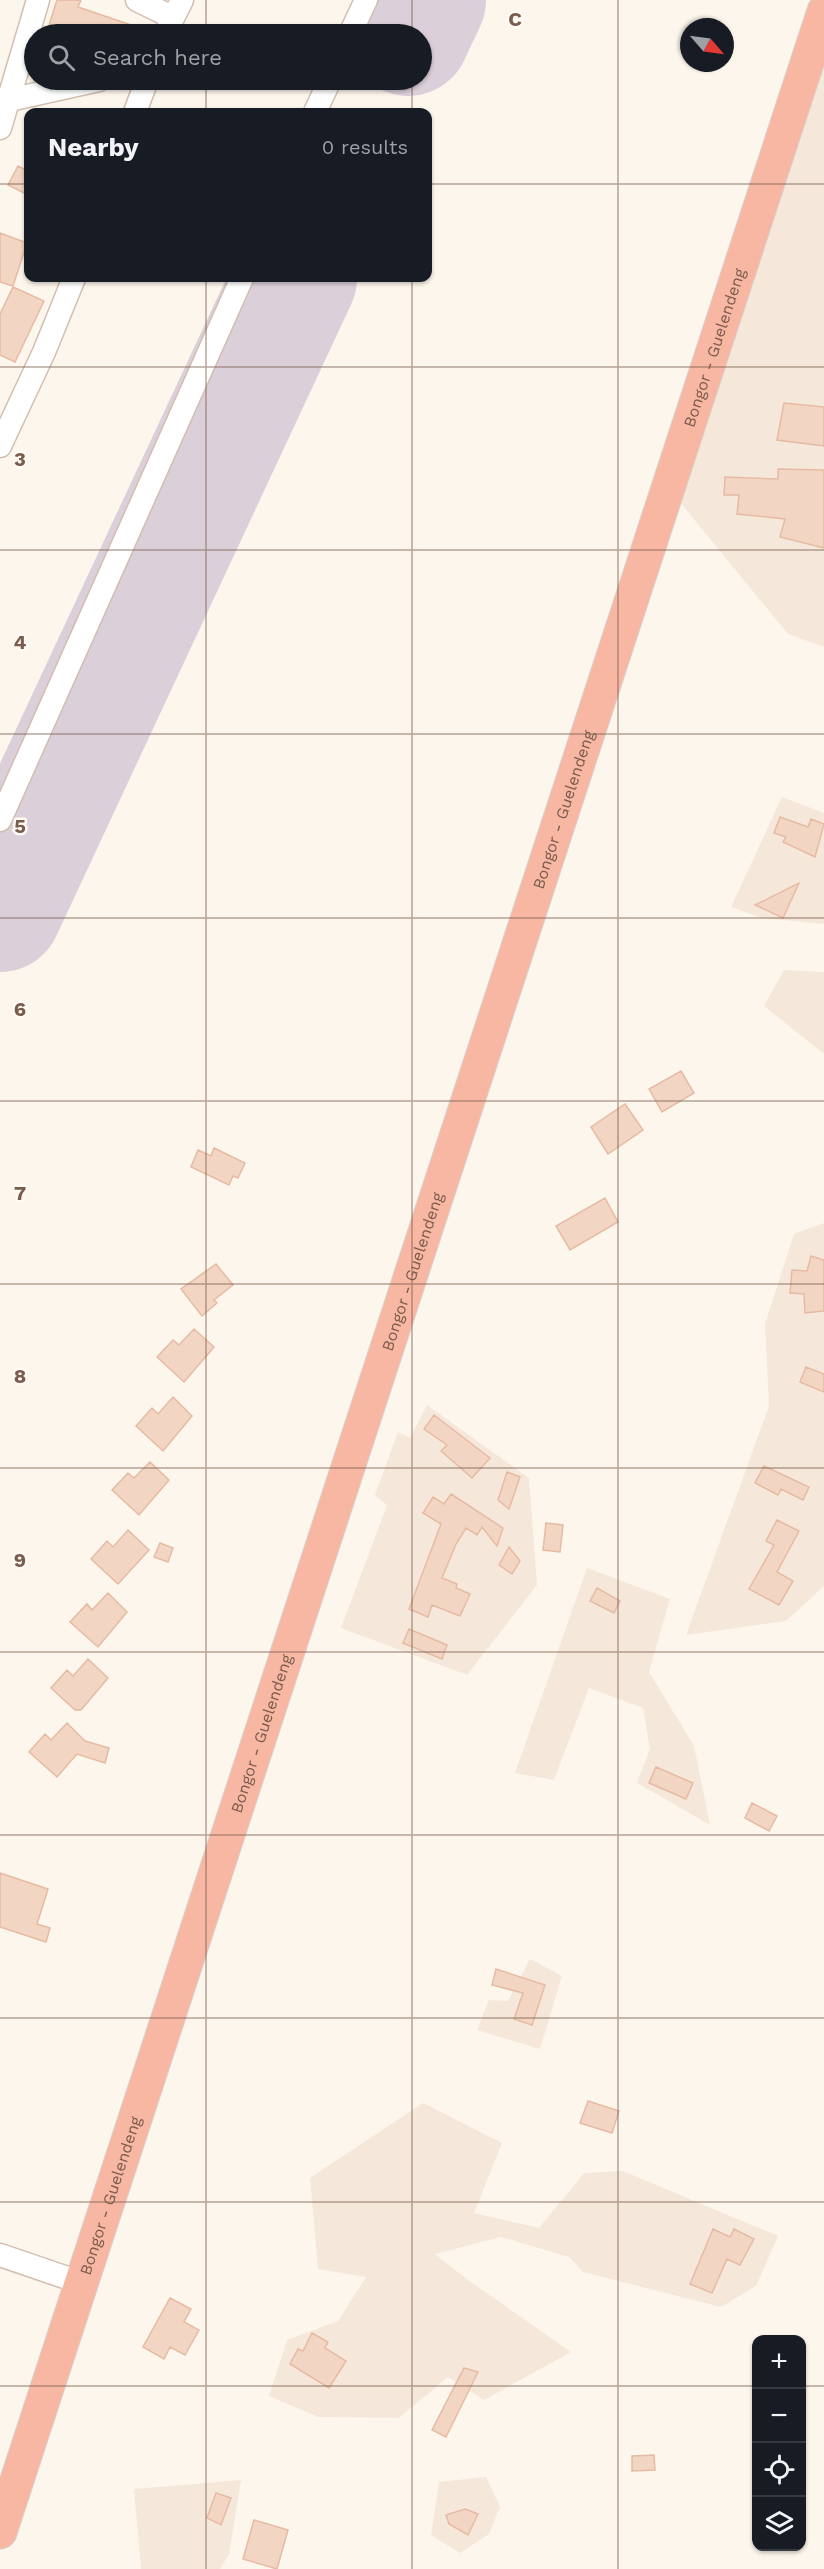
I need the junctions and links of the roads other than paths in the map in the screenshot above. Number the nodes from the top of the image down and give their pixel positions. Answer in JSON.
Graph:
{"nodes":[{"id":1,"x":38,"y":0,"type":"edge"},
{"id":2,"x":137,"y":0,"type":"edge"},
{"id":3,"x":366,"y":0,"type":"edge"},
{"id":4,"x":824,"y":11,"type":"edge"},
{"id":5,"x":173,"y":17,"type":"edge"},
{"id":6,"x":30,"y":24,"type":"edge"},
{"id":7,"x":355,"y":24,"type":"edge"},
{"id":8,"x":24,"y":42,"type":"edge"},
{"id":9,"x":52,"y":90,"type":"edge"},
{"id":10,"x":143,"y":90,"type":"edge"},
{"id":11,"x":325,"y":90,"type":"edge"},
{"id":12,"x":5,"y":100,"type":"edge"},
{"id":13,"x":136,"y":108,"type":"edge"},
{"id":14,"x":317,"y":108,"type":"edge"},
{"id":15,"x":0,"y":128,"type":"edge"},
{"id":16,"x":72,"y":282,"type":"edge"},
{"id":17,"x":240,"y":282,"type":"edge"},
{"id":18,"x":0,"y":446,"type":"edge"},
{"id":19,"x":0,"y":820,"type":"edge"},
{"id":20,"x":0,"y":2255,"type":"edge"},
{"id":21,"x":82,"y":2283,"type":"junction"},
{"id":22,"x":0,"y":2532,"type":"edge"}],
"edges":[{"from":1,"to":6,"type":"street"},
{"from":2,"to":5,"type":"street"},
{"from":3,"to":7,"type":"street"},
{"from":4,"to":21,"type":"highway","name":"Bongor - Guelendeng"},
{"from":8,"to":12,"type":"street"},
{"from":9,"to":12,"type":"street"},
{"from":10,"to":13,"type":"street"},
{"from":11,"to":14,"type":"street"},
{"from":12,"to":15,"type":"street"},
{"from":16,"to":18,"type":"street"},
{"from":17,"to":19,"type":"street"},
{"from":20,"to":21,"type":"street"},
{"from":21,"to":22,"type":"highway","name":"Bongor - Guelendeng"}]}
